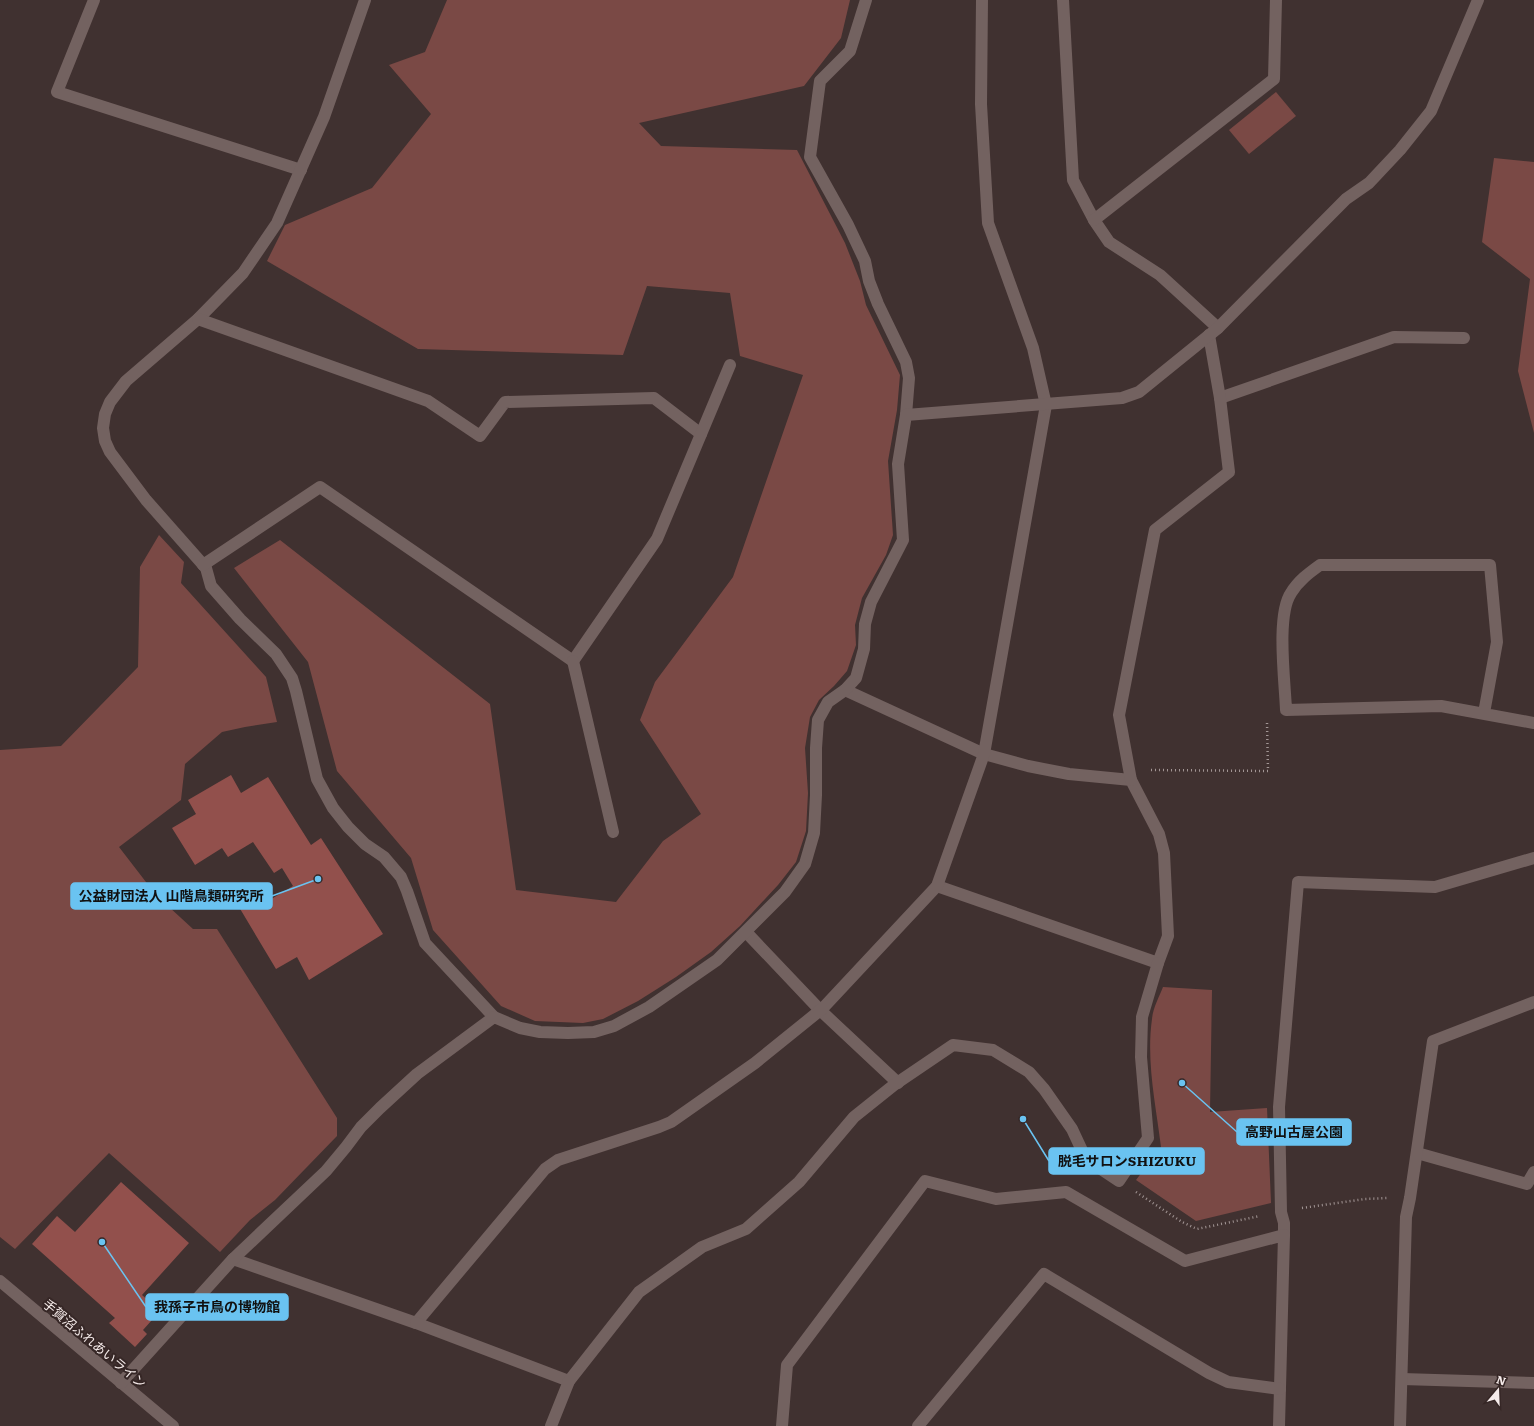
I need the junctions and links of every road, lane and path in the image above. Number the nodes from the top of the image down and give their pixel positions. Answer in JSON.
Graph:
{"nodes":[{"id":1,"x":94,"y":0,"type":"edge"},
{"id":2,"x":365,"y":0,"type":"edge"},
{"id":3,"x":866,"y":0,"type":"edge"},
{"id":4,"x":982,"y":0,"type":"edge"},
{"id":5,"x":1062,"y":0,"type":"edge"},
{"id":6,"x":1276,"y":0,"type":"edge"},
{"id":7,"x":1478,"y":0,"type":"edge"},
{"id":8,"x":301,"y":170,"type":"junction"},
{"id":9,"x":1094,"y":220,"type":"junction"},
{"id":10,"x":198,"y":319,"type":"junction"},
{"id":11,"x":1214,"y":332,"type":"junction"},
{"id":12,"x":1464,"y":338,"type":"dead end"},
{"id":13,"x":730,"y":365,"type":"dead end"},
{"id":14,"x":1220,"y":398,"type":"junction"},
{"id":15,"x":1046,"y":405,"type":"junction"},
{"id":16,"x":906,"y":415,"type":"junction"},
{"id":17,"x":701,"y":434,"type":"junction"},
{"id":18,"x":203,"y":565,"type":"junction"},
{"id":19,"x":573,"y":661,"type":"junction"},
{"id":20,"x":845,"y":690,"type":"junction"},
{"id":21,"x":1286,"y":710,"type":"junction"},
{"id":22,"x":1484,"y":713,"type":"junction"},
{"id":23,"x":1534,"y":723,"type":"edge"},
{"id":24,"x":984,"y":754,"type":"junction"},
{"id":25,"x":1130,"y":775,"type":"junction"},
{"id":26,"x":613,"y":832,"type":"dead end"},
{"id":27,"x":1534,"y":858,"type":"edge"},
{"id":28,"x":937,"y":886,"type":"junction"},
{"id":29,"x":746,"y":932,"type":"junction"},
{"id":30,"x":1158,"y":963,"type":"junction"},
{"id":31,"x":1534,"y":1002,"type":"edge"},
{"id":32,"x":820,"y":1010,"type":"junction"},
{"id":33,"x":494,"y":1017,"type":"junction"},
{"id":34,"x":898,"y":1083,"type":"junction"},
{"id":35,"x":1417,"y":1153,"type":"junction"},
{"id":36,"x":1534,"y":1172,"type":"edge"},
{"id":37,"x":1284,"y":1236,"type":"junction"},
{"id":38,"x":232,"y":1260,"type":"junction"},
{"id":39,"x":0,"y":1281,"type":"edge"},
{"id":40,"x":416,"y":1323,"type":"junction"},
{"id":41,"x":1402,"y":1379,"type":"junction"},
{"id":42,"x":569,"y":1381,"type":"junction"},
{"id":43,"x":121,"y":1383,"type":"junction"},
{"id":44,"x":1534,"y":1383,"type":"edge"},
{"id":45,"x":1280,"y":1389,"type":"junction"},
{"id":46,"x":173,"y":1426,"type":"edge"},
{"id":47,"x":551,"y":1426,"type":"edge"},
{"id":48,"x":782,"y":1426,"type":"edge"},
{"id":49,"x":918,"y":1426,"type":"edge"},
{"id":50,"x":1279,"y":1426,"type":"edge"},
{"id":51,"x":1400,"y":1426,"type":"edge"}],
"edges":[{"from":1,"to":8,"type":"street"},
{"from":2,"to":8,"type":"street"},
{"from":3,"to":16,"type":"street"},
{"from":4,"to":15,"type":"street"},
{"from":5,"to":9,"type":"street"},
{"from":6,"to":9,"type":"street"},
{"from":7,"to":11,"type":"street"},
{"from":8,"to":10,"type":"street"},
{"from":9,"to":11,"type":"street"},
{"from":10,"to":17,"type":"street"},
{"from":10,"to":18,"type":"street"},
{"from":11,"to":14,"type":"street"},
{"from":11,"to":15,"type":"street"},
{"from":12,"to":14,"type":"street"},
{"from":13,"to":17,"type":"street"},
{"from":14,"to":25,"type":"street"},
{"from":15,"to":16,"type":"street"},
{"from":15,"to":24,"type":"street"},
{"from":16,"to":20,"type":"street"},
{"from":17,"to":19,"type":"street"},
{"from":18,"to":19,"type":"street"},
{"from":18,"to":33,"type":"street"},
{"from":19,"to":26,"type":"street"},
{"from":20,"to":24,"type":"street"},
{"from":20,"to":29,"type":"street"},
{"from":21,"to":22,"type":"street"},
{"from":21,"to":22,"type":"street"},
{"from":21,"to":25,"type":"path"},
{"from":22,"to":23,"type":"street"},
{"from":24,"to":25,"type":"street"},
{"from":24,"to":28,"type":"street"},
{"from":25,"to":30,"type":"street"},
{"from":27,"to":37,"type":"street"},
{"from":28,"to":30,"type":"street"},
{"from":28,"to":32,"type":"street"},
{"from":29,"to":32,"type":"street"},
{"from":29,"to":33,"type":"street"},
{"from":30,"to":34,"type":"street"},
{"from":31,"to":35,"type":"street"},
{"from":32,"to":34,"type":"street"},
{"from":32,"to":40,"type":"street"},
{"from":33,"to":38,"type":"street"},
{"from":34,"to":42,"type":"street"},
{"from":35,"to":36,"type":"street"},
{"from":35,"to":41,"type":"street"},
{"from":37,"to":45,"type":"street"},
{"from":37,"to":48,"type":"street"},
{"from":38,"to":40,"type":"street"},
{"from":38,"to":43,"type":"street"},
{"from":39,"to":43,"type":"street","name":"手賀沼ふれあいライン"},
{"from":40,"to":42,"type":"street"},
{"from":41,"to":44,"type":"street"},
{"from":41,"to":51,"type":"street"},
{"from":42,"to":47,"type":"street"},
{"from":43,"to":46,"type":"street","name":"手賀沼ふれあいライン"},
{"from":45,"to":49,"type":"street"},
{"from":45,"to":50,"type":"street"}]}
